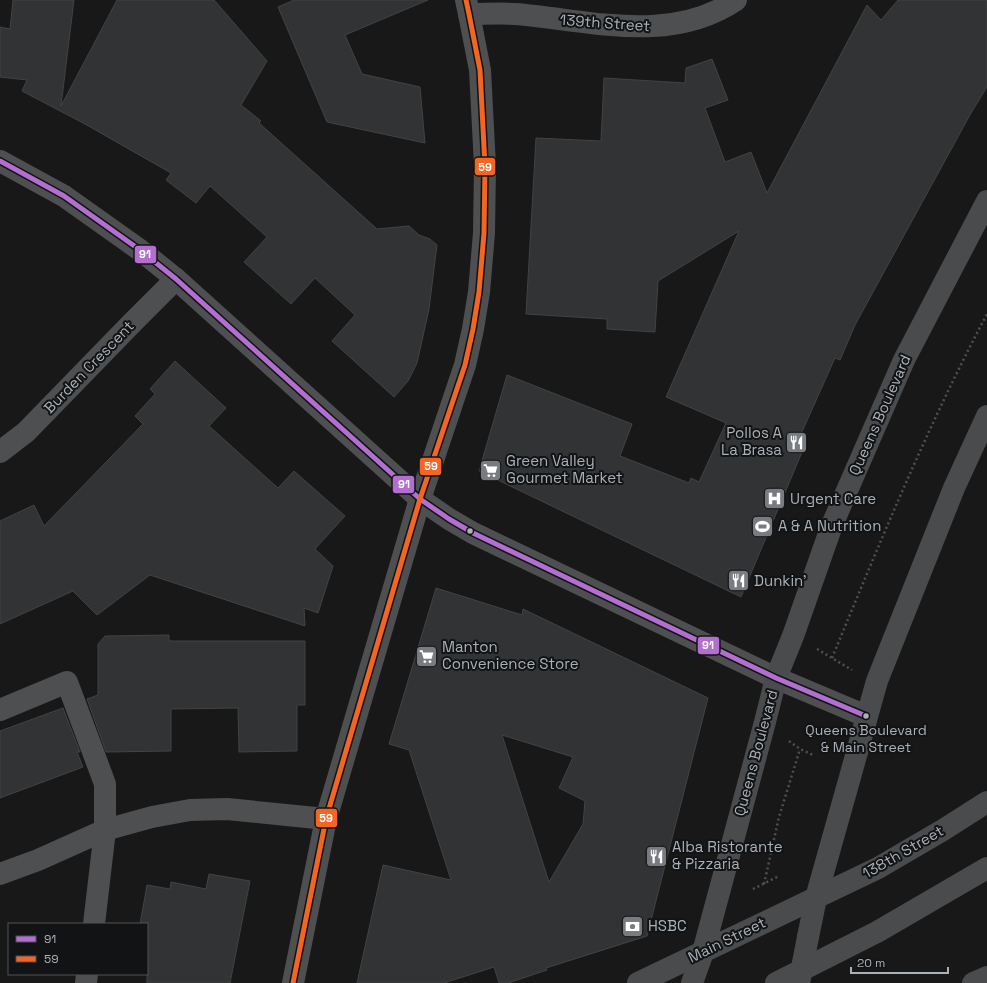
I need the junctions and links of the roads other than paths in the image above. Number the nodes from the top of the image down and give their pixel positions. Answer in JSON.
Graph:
{"nodes":[{"id":1,"x":736,"y":0,"type":"edge"},
{"id":2,"x":468,"y":7,"type":"edge"},
{"id":3,"x":0,"y":161,"type":"edge"},
{"id":4,"x":987,"y":201,"type":"edge"},
{"id":5,"x":176,"y":279,"type":"junction"},
{"id":6,"x":987,"y":416,"type":"edge"},
{"id":7,"x":0,"y":452,"type":"edge"},
{"id":8,"x":420,"y":500,"type":"junction"},
{"id":9,"x":776,"y":678,"type":"junction"},
{"id":10,"x":0,"y":710,"type":"edge"},
{"id":11,"x":866,"y":716,"type":"junction"},
{"id":12,"x":987,"y":802,"type":"edge"},
{"id":13,"x":326,"y":819,"type":"junction"},
{"id":14,"x":105,"y":830,"type":"junction"},
{"id":15,"x":987,"y":868,"type":"edge"},
{"id":16,"x":0,"y":874,"type":"edge"},
{"id":17,"x":816,"y":898,"type":"junction"},
{"id":18,"x":94,"y":923,"type":"edge"},
{"id":19,"x":703,"y":952,"type":"junction"},
{"id":20,"x":987,"y":977,"type":"edge"},
{"id":21,"x":293,"y":983,"type":"edge"},
{"id":22,"x":638,"y":983,"type":"edge"},
{"id":23,"x":692,"y":983,"type":"edge"},
{"id":24,"x":776,"y":983,"type":"edge"},
{"id":25,"x":799,"y":983,"type":"edge"},
{"id":26,"x":973,"y":983,"type":"edge"}],
"edges":[{"from":1,"to":2,"type":"street","name":"139th Street"},
{"from":2,"to":8,"type":"street"},
{"from":3,"to":5,"type":"street"},
{"from":4,"to":9,"type":"main road","name":"Queens Boulevard"},
{"from":5,"to":7,"type":"street","name":"Burden Crescent"},
{"from":5,"to":8,"type":"street"},
{"from":6,"to":11,"type":"main road"},
{"from":8,"to":9,"type":"street"},
{"from":8,"to":13,"type":"street"},
{"from":9,"to":11,"type":"street"},
{"from":9,"to":19,"type":"main road","name":"Queens Boulevard"},
{"from":10,"to":14,"type":"street"},
{"from":11,"to":17,"type":"main road"},
{"from":12,"to":17,"type":"main road","name":"138th Street"},
{"from":13,"to":14,"type":"street"},
{"from":13,"to":21,"type":"street"},
{"from":14,"to":16,"type":"street"},
{"from":14,"to":18,"type":"street"},
{"from":15,"to":24,"type":"main road"},
{"from":17,"to":19,"type":"main road","name":"Main Street"},
{"from":17,"to":25,"type":"main road","bridge":true},
{"from":19,"to":22,"type":"main road","name":"Main Street"},
{"from":19,"to":23,"type":"main road","name":"Queens Boulevard"},
{"from":20,"to":26,"type":"main road"}]}
